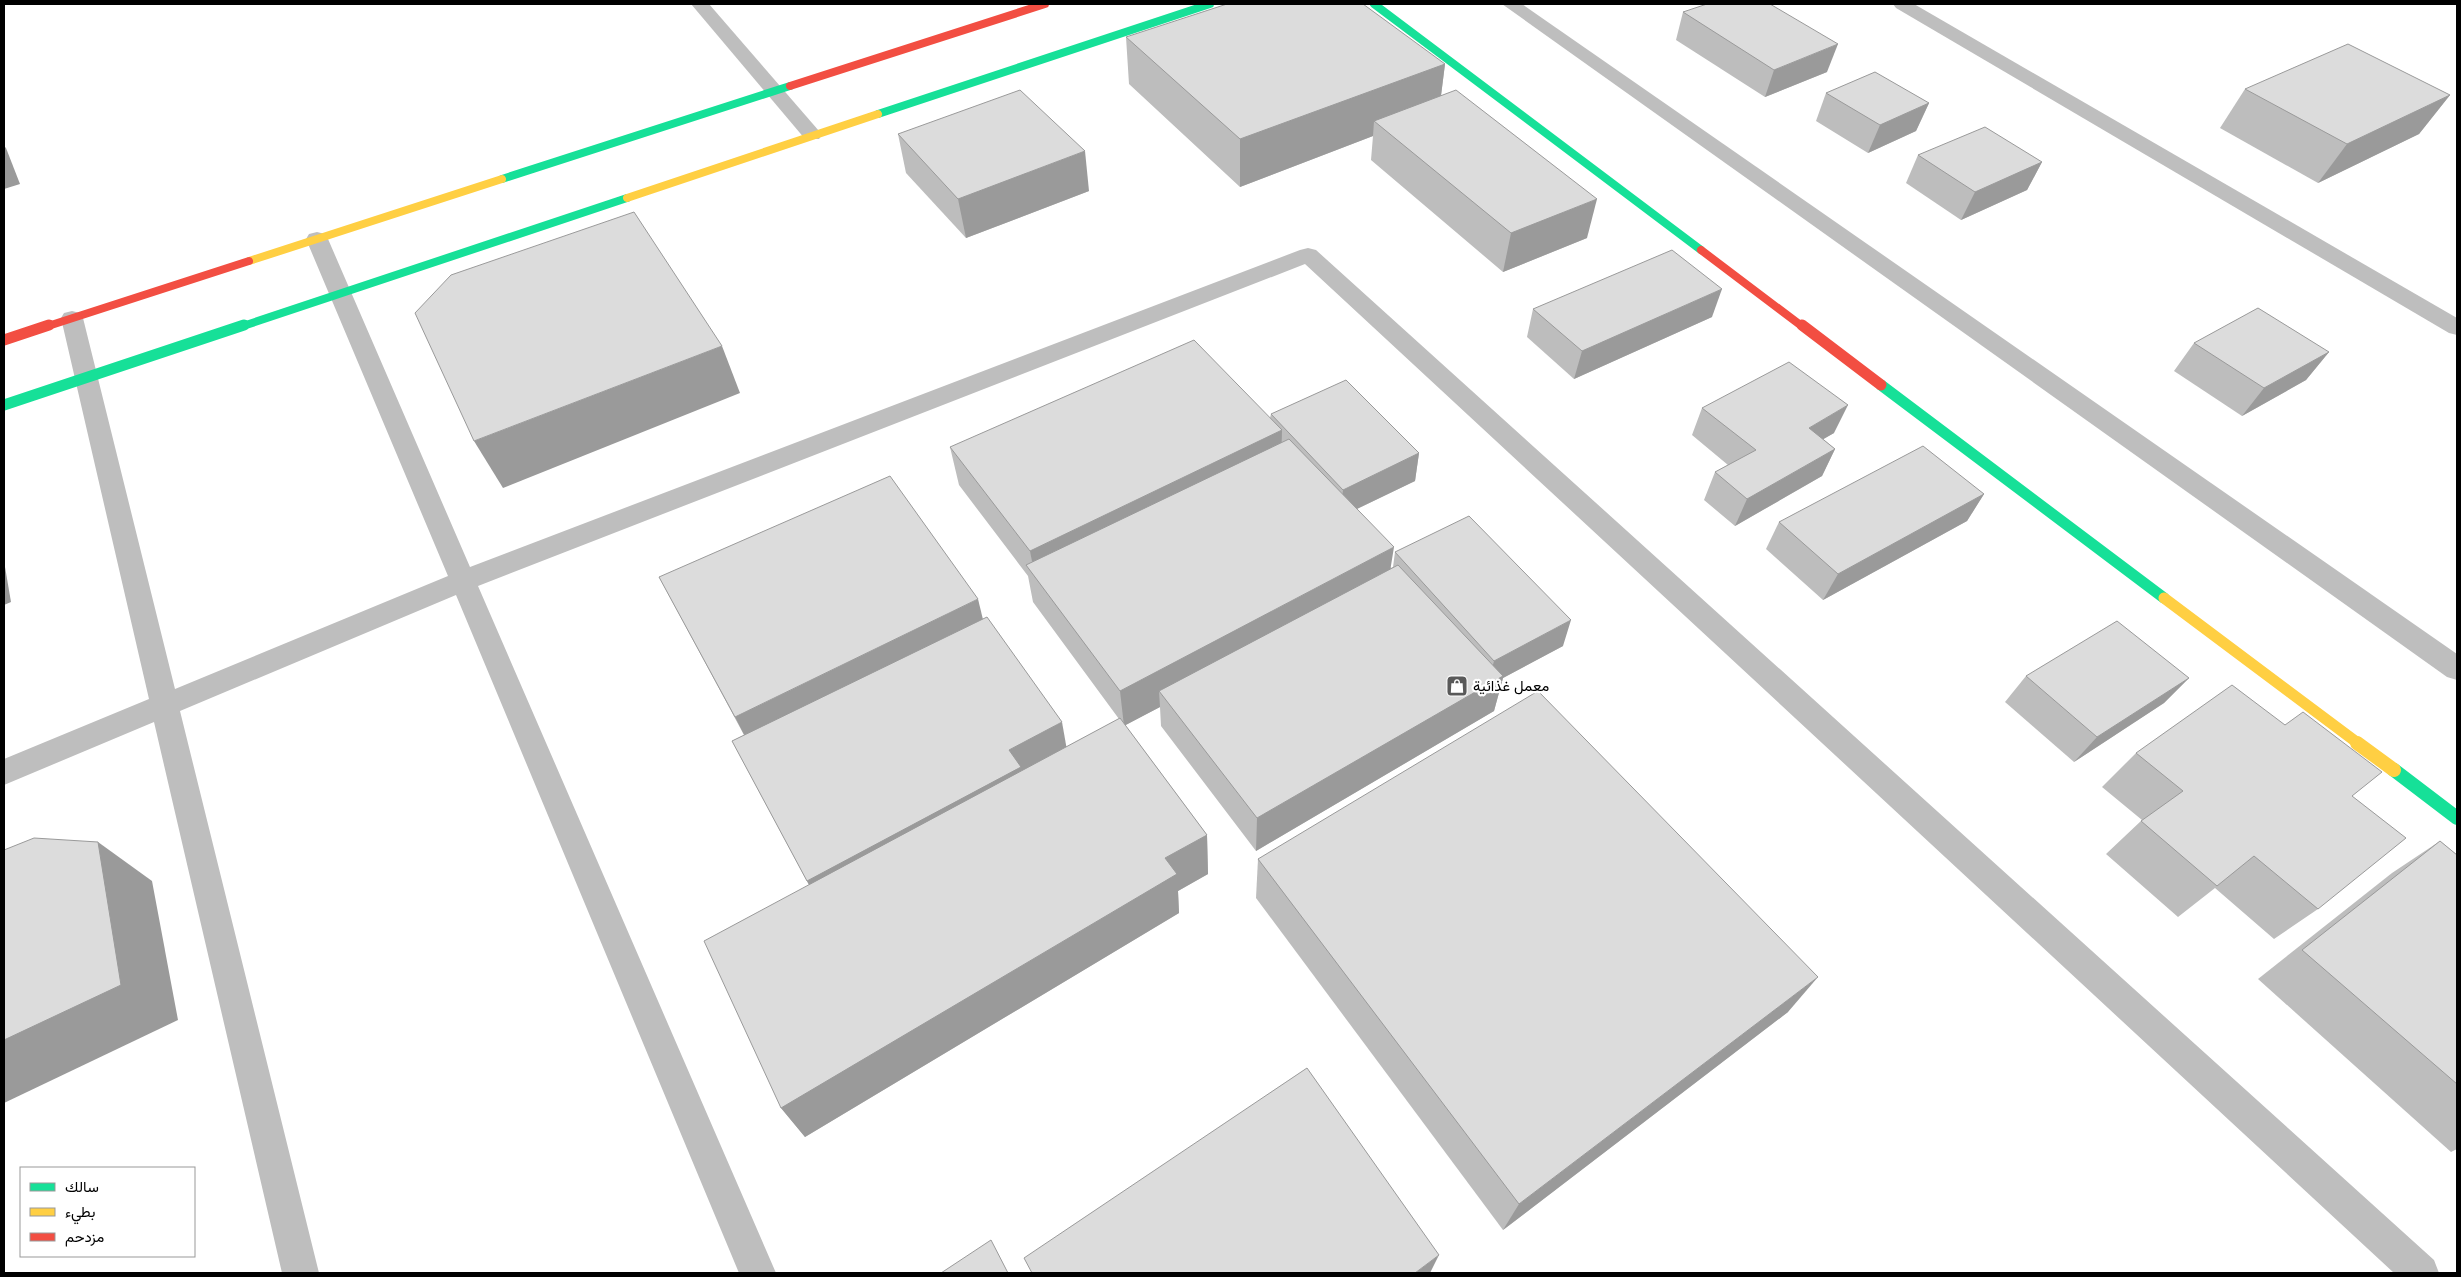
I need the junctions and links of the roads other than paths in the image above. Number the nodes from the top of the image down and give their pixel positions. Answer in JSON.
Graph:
{"nodes":[{"id":1,"x":700,"y":4,"type":"edge"},
{"id":2,"x":1045,"y":4,"type":"edge"},
{"id":3,"x":1210,"y":4,"type":"edge"},
{"id":4,"x":1374,"y":4,"type":"edge"},
{"id":5,"x":1511,"y":4,"type":"edge"},
{"id":6,"x":1902,"y":4,"type":"edge"},
{"id":7,"x":775,"y":92,"type":"junction"},
{"id":8,"x":812,"y":135,"type":"junction"},
{"id":9,"x":317,"y":239,"type":"junction"},
{"id":10,"x":339,"y":293,"type":"junction"},
{"id":11,"x":72,"y":318,"type":"junction"},
{"id":12,"x":2457,"y":328,"type":"edge"},
{"id":13,"x":4,"y":340,"type":"edge"},
{"id":14,"x":87,"y":378,"type":"junction"},
{"id":15,"x":4,"y":405,"type":"edge"},
{"id":16,"x":463,"y":581,"type":"junction"},
{"id":17,"x":2457,"y":669,"type":"edge"},
{"id":18,"x":164,"y":705,"type":"junction"},
{"id":19,"x":4,"y":772,"type":"edge"},
{"id":20,"x":2457,"y":818,"type":"edge"},
{"id":21,"x":300,"y":1273,"type":"edge"},
{"id":22,"x":758,"y":1273,"type":"edge"},
{"id":23,"x":2421,"y":1273,"type":"edge"}],
"edges":[{"from":1,"to":7,"type":"street"},
{"from":2,"to":7,"type":"street"},
{"from":3,"to":8,"type":"street"},
{"from":4,"to":20,"type":"street"},
{"from":5,"to":17,"type":"street"},
{"from":6,"to":12,"type":"street"},
{"from":7,"to":8,"type":"street"},
{"from":7,"to":9,"type":"street"},
{"from":8,"to":10,"type":"street"},
{"from":9,"to":10,"type":"street"},
{"from":9,"to":11,"type":"street"},
{"from":10,"to":14,"type":"street"},
{"from":10,"to":16,"type":"street"},
{"from":11,"to":13,"type":"street"},
{"from":11,"to":14,"type":"street"},
{"from":14,"to":15,"type":"street"},
{"from":14,"to":18,"type":"street"},
{"from":16,"to":18,"type":"street"},
{"from":16,"to":22,"type":"street"},
{"from":16,"to":23,"type":"street"},
{"from":18,"to":19,"type":"street"},
{"from":18,"to":21,"type":"street"}]}
